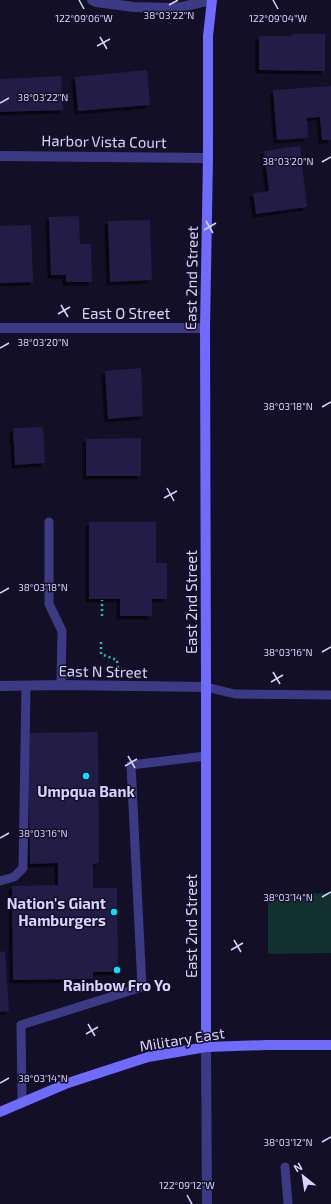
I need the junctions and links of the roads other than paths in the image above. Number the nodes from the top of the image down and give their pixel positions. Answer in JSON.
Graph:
{"nodes":[{"id":1,"x":92,"y":0,"type":"edge"},
{"id":2,"x":211,"y":0,"type":"edge"},
{"id":3,"x":0,"y":156,"type":"edge"},
{"id":4,"x":208,"y":158,"type":"junction"},
{"id":5,"x":0,"y":328,"type":"edge"},
{"id":6,"x":205,"y":328,"type":"junction"},
{"id":7,"x":49,"y":522,"type":"dead end"},
{"id":8,"x":61,"y":685,"type":"junction"},
{"id":9,"x":0,"y":686,"type":"edge"},
{"id":10,"x":26,"y":686,"type":"junction"},
{"id":11,"x":206,"y":687,"type":"junction"},
{"id":12,"x":331,"y":695,"type":"edge"},
{"id":13,"x":206,"y":756,"type":"junction"},
{"id":14,"x":0,"y":881,"type":"edge"},
{"id":15,"x":331,"y":1045,"type":"edge"},
{"id":16,"x":206,"y":1047,"type":"junction"},
{"id":17,"x":22,"y":1103,"type":"junction"},
{"id":18,"x":0,"y":1112,"type":"edge"},
{"id":19,"x":285,"y":1168,"type":"dead end"},
{"id":20,"x":207,"y":1204,"type":"edge"},
{"id":21,"x":288,"y":1204,"type":"edge"}],
"edges":[{"from":1,"to":2,"type":"street"},
{"from":2,"to":4,"type":"main road","name":"East 2nd Street"},
{"from":3,"to":4,"type":"street","name":"Harbor Vista Court"},
{"from":4,"to":6,"type":"main road","name":"East 2nd Street"},
{"from":5,"to":6,"type":"street","name":"East O Street"},
{"from":6,"to":11,"type":"main road","name":"East 2nd Street"},
{"from":7,"to":8,"type":"lane"},
{"from":8,"to":10,"type":"street","name":"East N Street"},
{"from":8,"to":11,"type":"street","name":"East N Street"},
{"from":9,"to":10,"type":"street","name":"East N Street"},
{"from":10,"to":14,"type":"lane"},
{"from":11,"to":12,"type":"lane"},
{"from":11,"to":13,"type":"main road","name":"East 2nd Street"},
{"from":13,"to":16,"type":"main road","name":"East 2nd Street"},
{"from":13,"to":17,"type":"lane"},
{"from":15,"to":16,"type":"main road","name":"Military East"},
{"from":16,"to":17,"type":"main road","name":"Military East"},
{"from":16,"to":20,"type":"street","name":"East 2nd Street"},
{"from":17,"to":18,"type":"main road","name":"Military East"},
{"from":19,"to":21,"type":"lane"}]}
